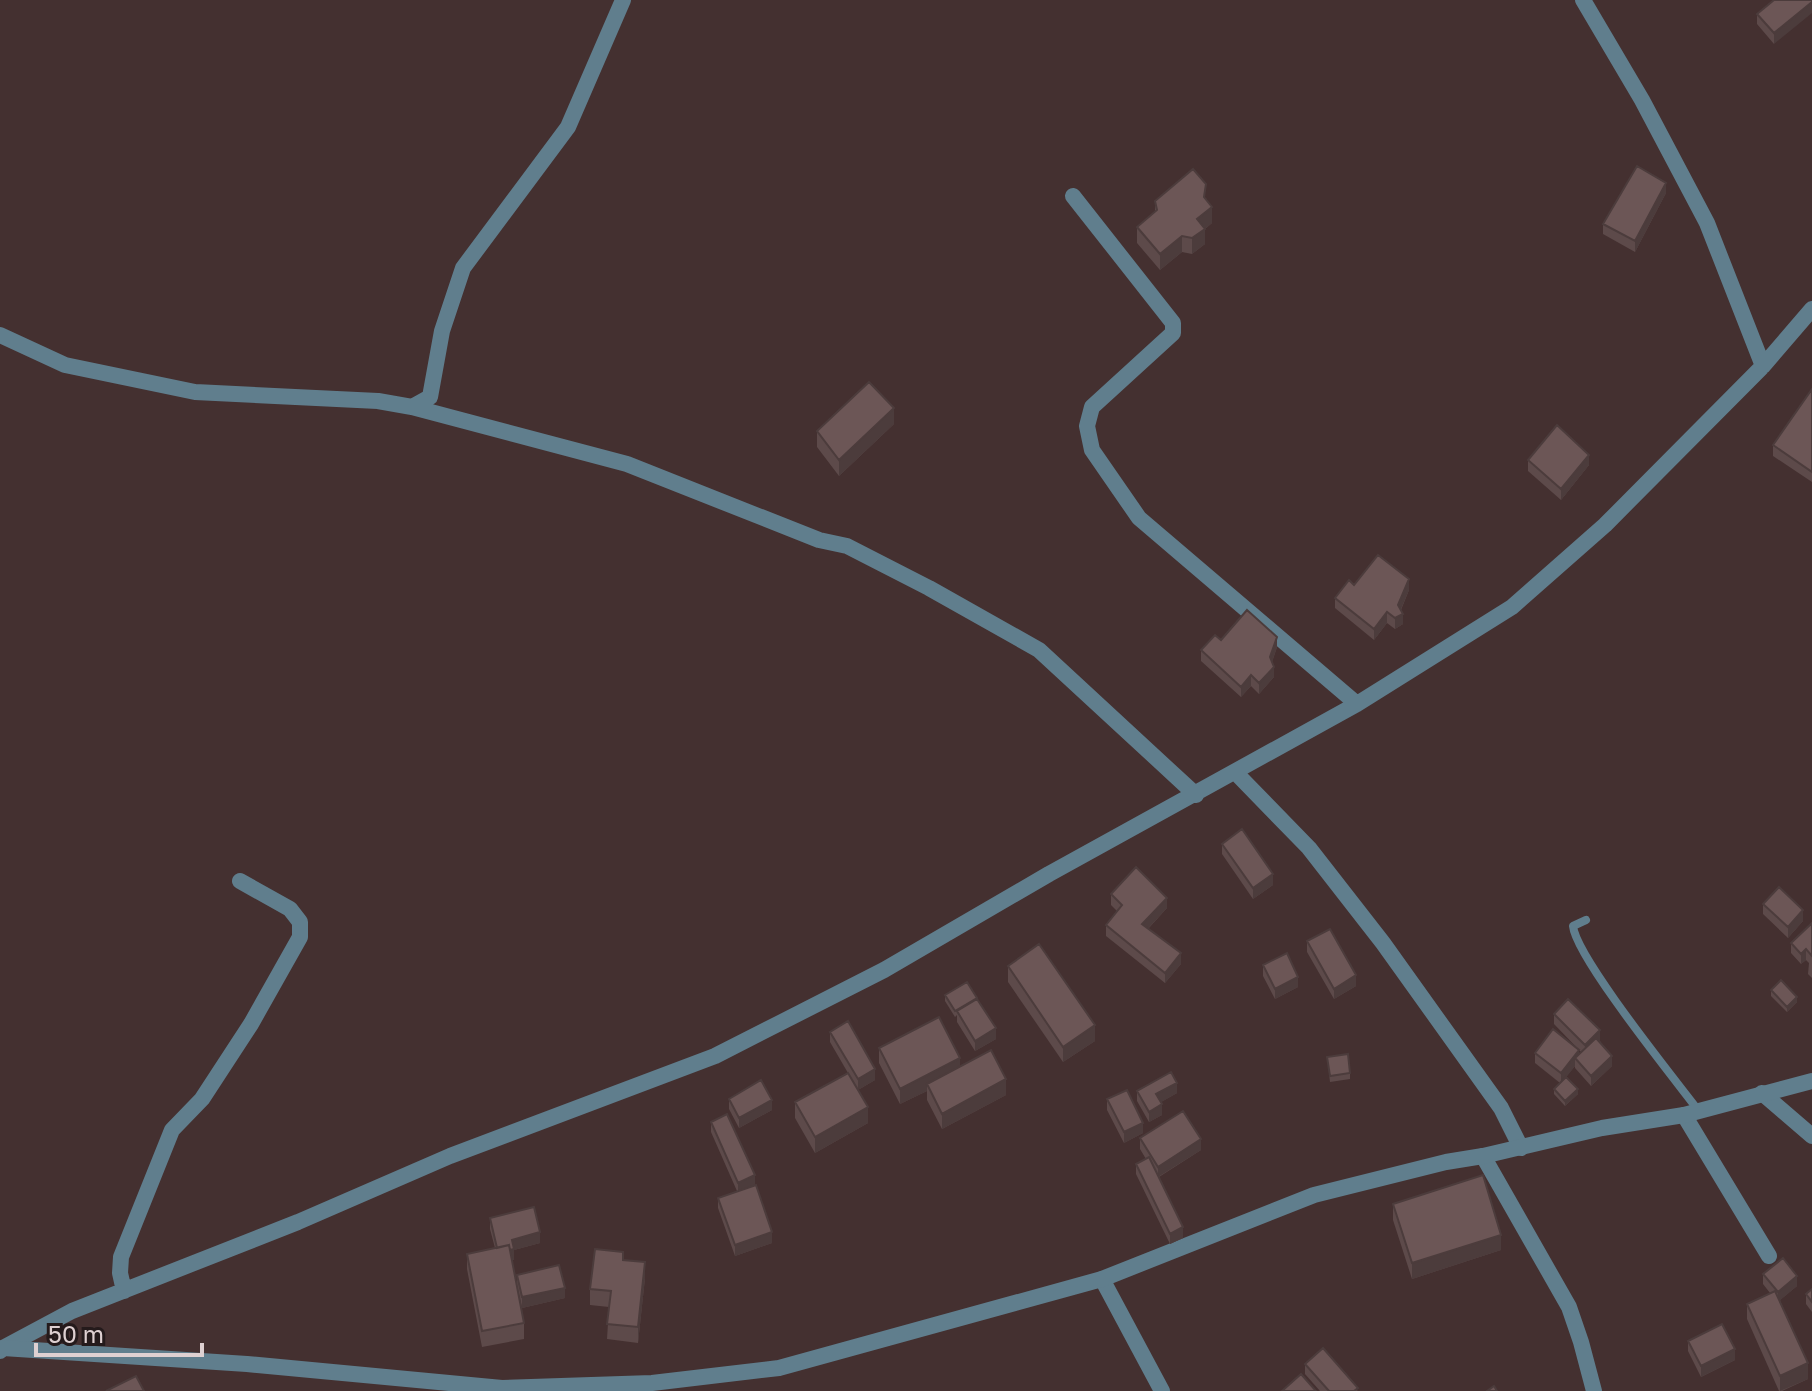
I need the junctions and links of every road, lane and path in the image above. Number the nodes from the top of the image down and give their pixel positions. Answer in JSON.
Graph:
{"nodes":[{"id":1,"x":623,"y":0,"type":"edge"},
{"id":2,"x":1582,"y":0,"type":"edge"},
{"id":3,"x":1073,"y":196,"type":"dead end"},
{"id":4,"x":1812,"y":309,"type":"edge"},
{"id":5,"x":0,"y":335,"type":"edge"},
{"id":6,"x":1763,"y":366,"type":"junction"},
{"id":7,"x":412,"y":407,"type":"junction"},
{"id":8,"x":1357,"y":704,"type":"junction"},
{"id":9,"x":1235,"y":772,"type":"junction"},
{"id":10,"x":1196,"y":795,"type":"junction"},
{"id":11,"x":240,"y":881,"type":"dead end"},
{"id":12,"x":1586,"y":920,"type":"dead end"},
{"id":13,"x":1812,"y":1081,"type":"edge"},
{"id":14,"x":1762,"y":1093,"type":"junction"},
{"id":15,"x":1691,"y":1112,"type":"junction"},
{"id":16,"x":1812,"y":1136,"type":"edge"},
{"id":17,"x":1521,"y":1148,"type":"junction"},
{"id":18,"x":1483,"y":1156,"type":"junction"},
{"id":19,"x":1769,"y":1256,"type":"dead end"},
{"id":20,"x":1102,"y":1279,"type":"junction"},
{"id":21,"x":124,"y":1291,"type":"junction"},
{"id":22,"x":2,"y":1350,"type":"edge"},
{"id":23,"x":1162,"y":1391,"type":"edge"},
{"id":24,"x":1594,"y":1391,"type":"edge"}],
"edges":[{"from":1,"to":7,"type":"street"},
{"from":2,"to":6,"type":"street"},
{"from":3,"to":8,"type":"street"},
{"from":4,"to":6,"type":"street"},
{"from":5,"to":7,"type":"street"},
{"from":6,"to":8,"type":"street"},
{"from":7,"to":10,"type":"street"},
{"from":8,"to":9,"type":"street"},
{"from":9,"to":10,"type":"street"},
{"from":9,"to":17,"type":"street"},
{"from":10,"to":21,"type":"street"},
{"from":11,"to":21,"type":"street"},
{"from":12,"to":15,"type":"lane"},
{"from":13,"to":14,"type":"street"},
{"from":14,"to":15,"type":"street"},
{"from":14,"to":16,"type":"street"},
{"from":15,"to":17,"type":"street"},
{"from":15,"to":19,"type":"street"},
{"from":17,"to":18,"type":"street"},
{"from":18,"to":20,"type":"street"},
{"from":18,"to":24,"type":"street"},
{"from":20,"to":22,"type":"street"},
{"from":20,"to":23,"type":"street"},
{"from":21,"to":22,"type":"street"}]}
